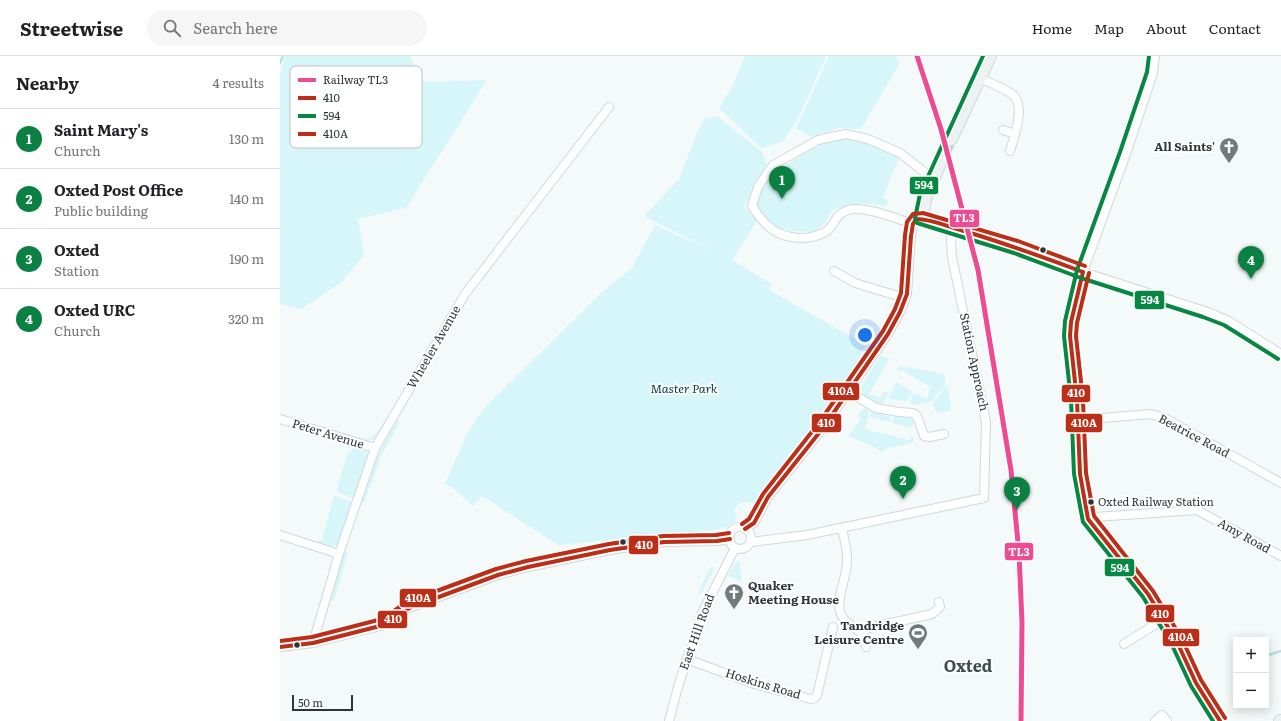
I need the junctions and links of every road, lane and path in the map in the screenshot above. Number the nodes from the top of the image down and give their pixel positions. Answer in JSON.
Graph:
{"nodes":[{"id":1,"x":990,"y":56,"type":"edge"},
{"id":2,"x":1155,"y":56,"type":"edge"},
{"id":3,"x":980,"y":78,"type":"junction"},
{"id":4,"x":609,"y":107,"type":"dead end"},
{"id":5,"x":1003,"y":130,"type":"dead end"},
{"id":6,"x":1015,"y":134,"type":"junction"},
{"id":7,"x":951,"y":139,"type":"tunnel mouth"},
{"id":8,"x":1010,"y":151,"type":"dead end"},
{"id":9,"x":944,"y":154,"type":"tunnel mouth"},
{"id":10,"x":933,"y":179,"type":"junction"},
{"id":11,"x":917,"y":221,"type":"junction"},
{"id":12,"x":958,"y":230,"type":"joint"},
{"id":13,"x":976,"y":234,"type":"dead end"},
{"id":14,"x":834,"y":271,"type":"dead end"},
{"id":15,"x":1082,"y":272,"type":"junction"},
{"id":16,"x":903,"y":306,"type":"junction"},
{"id":17,"x":1281,"y":354,"type":"edge"},
{"id":18,"x":849,"y":390,"type":"junction"},
{"id":19,"x":280,"y":419,"type":"edge"},
{"id":20,"x":1077,"y":420,"type":"junction"},
{"id":21,"x":944,"y":434,"type":"dead end"},
{"id":22,"x":375,"y":448,"type":"junction"},
{"id":23,"x":1281,"y":483,"type":"edge"},
{"id":24,"x":1089,"y":521,"type":"junction"},
{"id":25,"x":842,"y":528,"type":"junction"},
{"id":26,"x":745,"y":529,"type":"junction"},
{"id":27,"x":280,"y":535,"type":"edge"},
{"id":28,"x":730,"y":539,"type":"junction"},
{"id":29,"x":751,"y":542,"type":"junction"},
{"id":30,"x":735,"y":548,"type":"junction"},
{"id":31,"x":339,"y":554,"type":"junction"},
{"id":32,"x":1281,"y":556,"type":"edge"},
{"id":33,"x":940,"y":602,"type":"dead end"},
{"id":34,"x":1164,"y":619,"type":"junction"},
{"id":35,"x":833,"y":627,"type":"dead end"},
{"id":36,"x":862,"y":632,"type":"junction"},
{"id":37,"x":313,"y":643,"type":"junction"},
{"id":38,"x":1124,"y":644,"type":"dead end"},
{"id":39,"x":280,"y":647,"type":"edge"},
{"id":40,"x":866,"y":647,"type":"dead end"},
{"id":41,"x":687,"y":659,"type":"junction"},
{"id":42,"x":669,"y":721,"type":"edge"},
{"id":43,"x":1155,"y":721,"type":"edge"},
{"id":44,"x":1167,"y":721,"type":"edge"},
{"id":45,"x":1220,"y":721,"type":"edge"}],
"edges":[{"from":1,"to":3,"type":"street"},
{"from":2,"to":15,"type":"street"},
{"from":3,"to":6,"type":"street"},
{"from":3,"to":7,"type":"street"},
{"from":4,"to":22,"type":"street","name":"Wheeler Avenue"},
{"from":5,"to":6,"type":"street"},
{"from":6,"to":8,"type":"street"},
{"from":9,"to":10,"type":"street"},
{"from":10,"to":11,"type":"street"},
{"from":10,"to":11,"type":"street"},
{"from":11,"to":12,"type":"street"},
{"from":11,"to":16,"type":"street"},
{"from":12,"to":25,"type":"street","name":"Station Approach"},
{"from":13,"to":15,"type":"street"},
{"from":14,"to":16,"type":"street"},
{"from":15,"to":17,"type":"street"},
{"from":15,"to":20,"type":"street"},
{"from":16,"to":18,"type":"street"},
{"from":18,"to":21,"type":"street"},
{"from":18,"to":26,"type":"street"},
{"from":19,"to":22,"type":"street","name":"Peter Avenue"},
{"from":20,"to":23,"type":"street","name":"Beatrice Road"},
{"from":20,"to":24,"type":"street"},
{"from":22,"to":31,"type":"street","name":"Wheeler Avenue"},
{"from":24,"to":32,"type":"street","name":"Amy Road"},
{"from":24,"to":34,"type":"street"},
{"from":25,"to":29,"type":"street"},
{"from":25,"to":36,"type":"street"},
{"from":26,"to":28,"type":"street"},
{"from":26,"to":29,"type":"street"},
{"from":27,"to":31,"type":"street"},
{"from":28,"to":30,"type":"street"},
{"from":28,"to":37,"type":"street"},
{"from":29,"to":30,"type":"street"},
{"from":30,"to":41,"type":"street","name":"East Hill Road"},
{"from":31,"to":37,"type":"street","name":"Wheeler Avenue"},
{"from":33,"to":36,"type":"street"},
{"from":34,"to":38,"type":"street"},
{"from":34,"to":45,"type":"street"},
{"from":35,"to":41,"type":"street","name":"Hoskins Road"},
{"from":36,"to":40,"type":"street"},
{"from":37,"to":39,"type":"street"},
{"from":41,"to":42,"type":"street","name":"East Hill Road"},
{"from":43,"to":44,"type":"street"}]}
